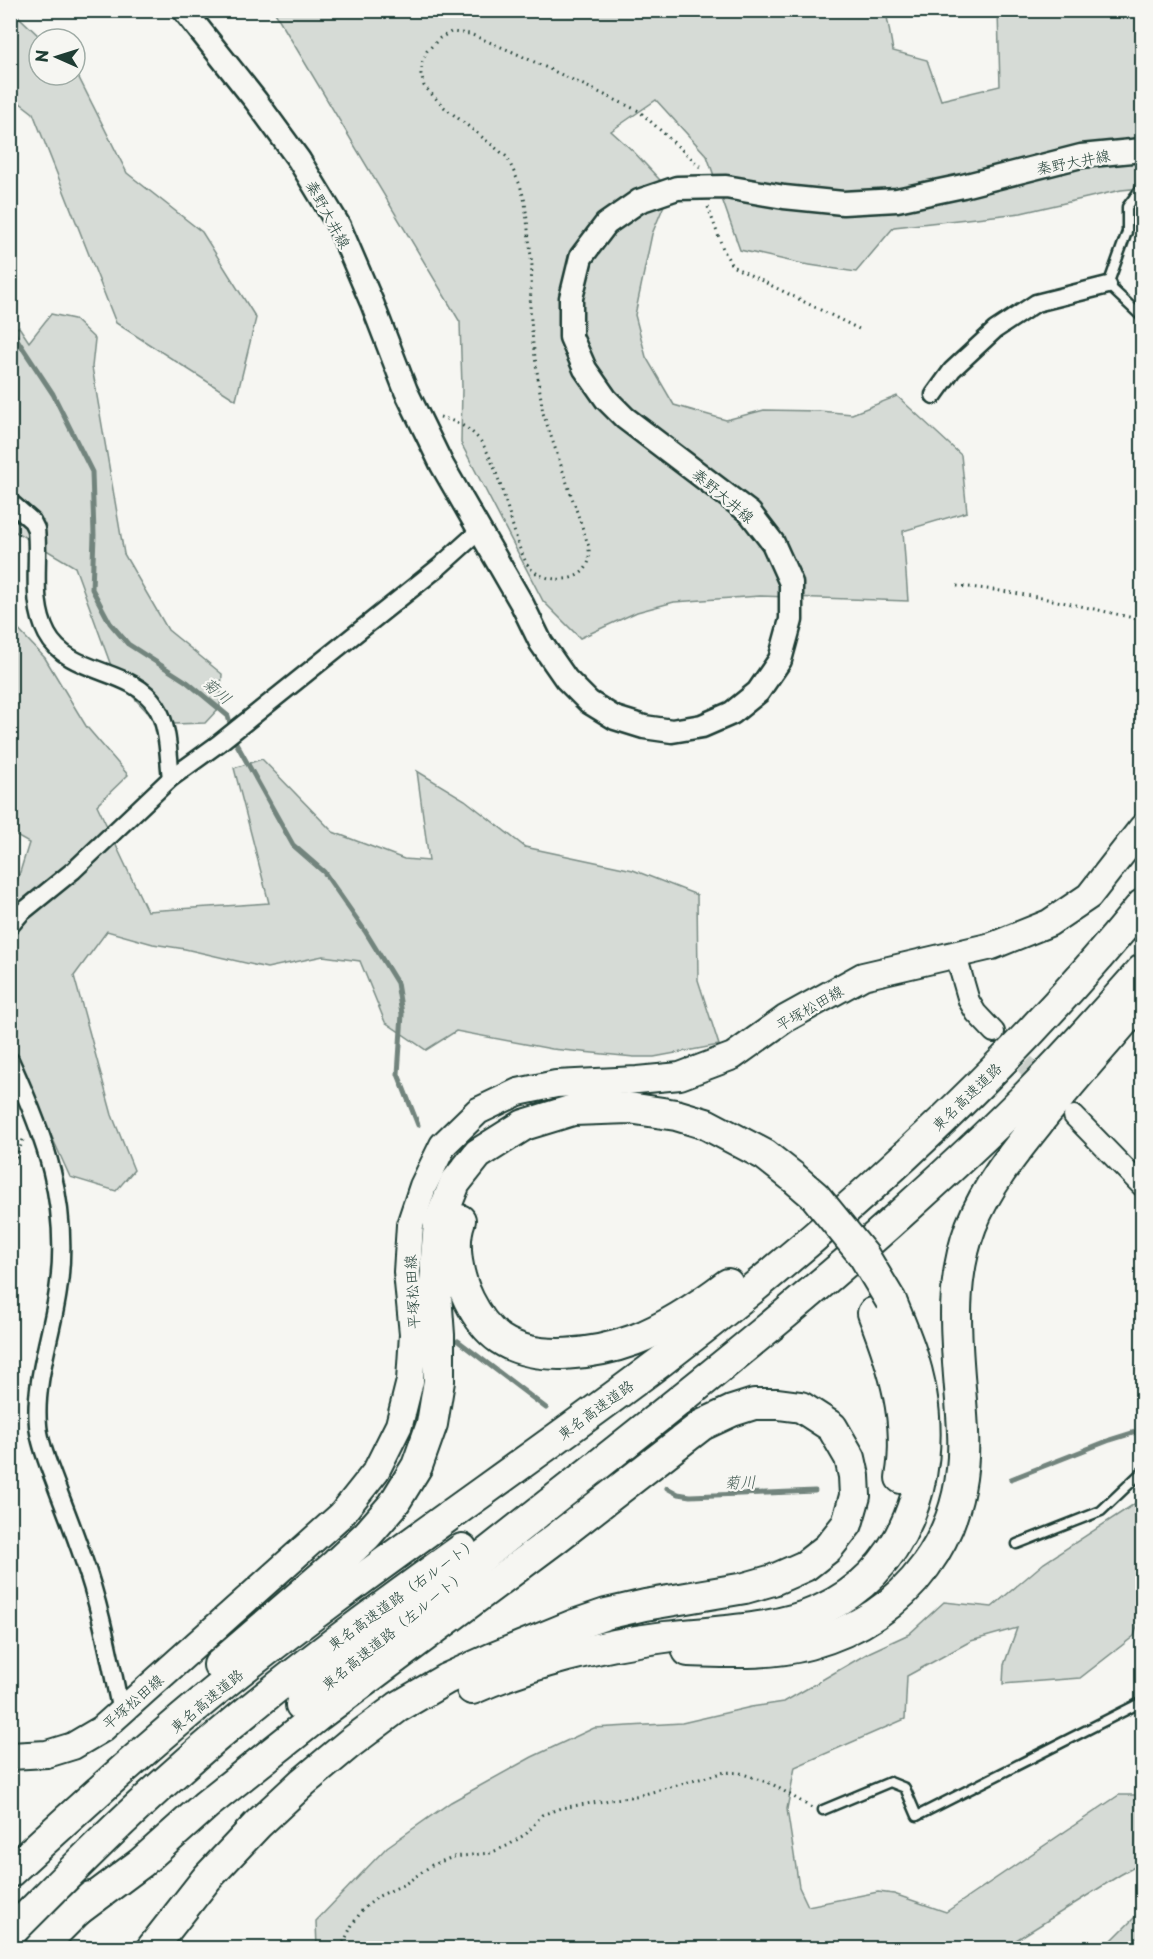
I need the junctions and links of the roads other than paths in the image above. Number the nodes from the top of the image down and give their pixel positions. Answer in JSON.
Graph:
{"nodes":[{"id":1,"x":184,"y":10,"type":"edge"},
{"id":2,"x":1143,"y":150,"type":"edge"},
{"id":3,"x":1143,"y":187,"type":"edge"},
{"id":4,"x":1108,"y":285,"type":"junction"},
{"id":5,"x":1143,"y":317,"type":"edge"},
{"id":6,"x":934,"y":395,"type":"dead end"},
{"id":7,"x":10,"y":502,"type":"edge"},
{"id":8,"x":479,"y":531,"type":"junction"},
{"id":9,"x":171,"y":778,"type":"junction"},
{"id":10,"x":1143,"y":828,"type":"edge"},
{"id":11,"x":1143,"y":905,"type":"edge"},
{"id":12,"x":10,"y":926,"type":"edge"},
{"id":13,"x":956,"y":956,"type":"junction"},
{"id":14,"x":1143,"y":970,"type":"edge"},
{"id":15,"x":1143,"y":1000,"type":"edge"},
{"id":16,"x":994,"y":1032,"type":"tunnel mouth"},
{"id":17,"x":10,"y":1060,"type":"edge"},
{"id":18,"x":997,"y":1068,"type":"junction"},
{"id":19,"x":1074,"y":1116,"type":"dead end"},
{"id":20,"x":787,"y":1184,"type":"junction"},
{"id":21,"x":1143,"y":1186,"type":"edge"},
{"id":22,"x":820,"y":1284,"type":"junction"},
{"id":23,"x":882,"y":1307,"type":"junction"},
{"id":24,"x":1143,"y":1472,"type":"edge"},
{"id":25,"x":1017,"y":1544,"type":"dead end"},
{"id":26,"x":525,"y":1645,"type":"junction"},
{"id":27,"x":578,"y":1655,"type":"junction"},
{"id":28,"x":1143,"y":1702,"type":"edge"},
{"id":29,"x":121,"y":1712,"type":"junction"},
{"id":30,"x":10,"y":1756,"type":"edge"},
{"id":31,"x":822,"y":1810,"type":"road end"},
{"id":32,"x":59,"y":1827,"type":"junction"},
{"id":33,"x":10,"y":1872,"type":"edge"},
{"id":34,"x":78,"y":1910,"type":"junction"},
{"id":35,"x":10,"y":1933,"type":"edge"},
{"id":36,"x":40,"y":1948,"type":"edge"},
{"id":37,"x":152,"y":1948,"type":"edge"},
{"id":38,"x":176,"y":1948,"type":"edge"}],
"edges":[{"from":1,"to":8,"type":"main road","name":"秦野大井線"},
{"from":2,"to":8,"type":"main road","name":"秦野大井線"},
{"from":3,"to":4,"type":"lane"},
{"from":4,"to":5,"type":"lane"},
{"from":4,"to":6,"type":"street"},
{"from":7,"to":9,"type":"street"},
{"from":8,"to":9,"type":"street"},
{"from":9,"to":12,"type":"street"},
{"from":10,"to":13,"type":"main road","name":"平塚松田線"},
{"from":11,"to":18,"type":"highway","name":"東名高速道路"},
{"from":13,"to":16,"type":"street"},
{"from":13,"to":29,"type":"main road","name":"平塚松田線"},
{"from":14,"to":22,"type":"highway"},
{"from":15,"to":27,"type":"highway"},
{"from":17,"to":29,"type":"street"},
{"from":18,"to":20,"type":"highway"},
{"from":18,"to":32,"type":"highway","name":"東名高速道路"},
{"from":19,"to":21,"type":"street"},
{"from":20,"to":23,"type":"highway"},
{"from":20,"to":32,"type":"highway"},
{"from":22,"to":34,"type":"highway","name":"東名高速道路（左ルート）"},
{"from":22,"to":35,"type":"highway","name":"東名高速道路（右ルート）"},
{"from":23,"to":26,"type":"highway"},
{"from":23,"to":27,"type":"highway"},
{"from":24,"to":25,"type":"lane"},
{"from":26,"to":34,"type":"highway"},
{"from":26,"to":37,"type":"highway"},
{"from":27,"to":38,"type":"highway"},
{"from":28,"to":31,"type":"lane"},
{"from":29,"to":30,"type":"main road","name":"平塚松田線"},
{"from":32,"to":33,"type":"highway","name":"東名高速道路"},
{"from":34,"to":36,"type":"highway","name":"東名高速道路（左ルート）"}]}
